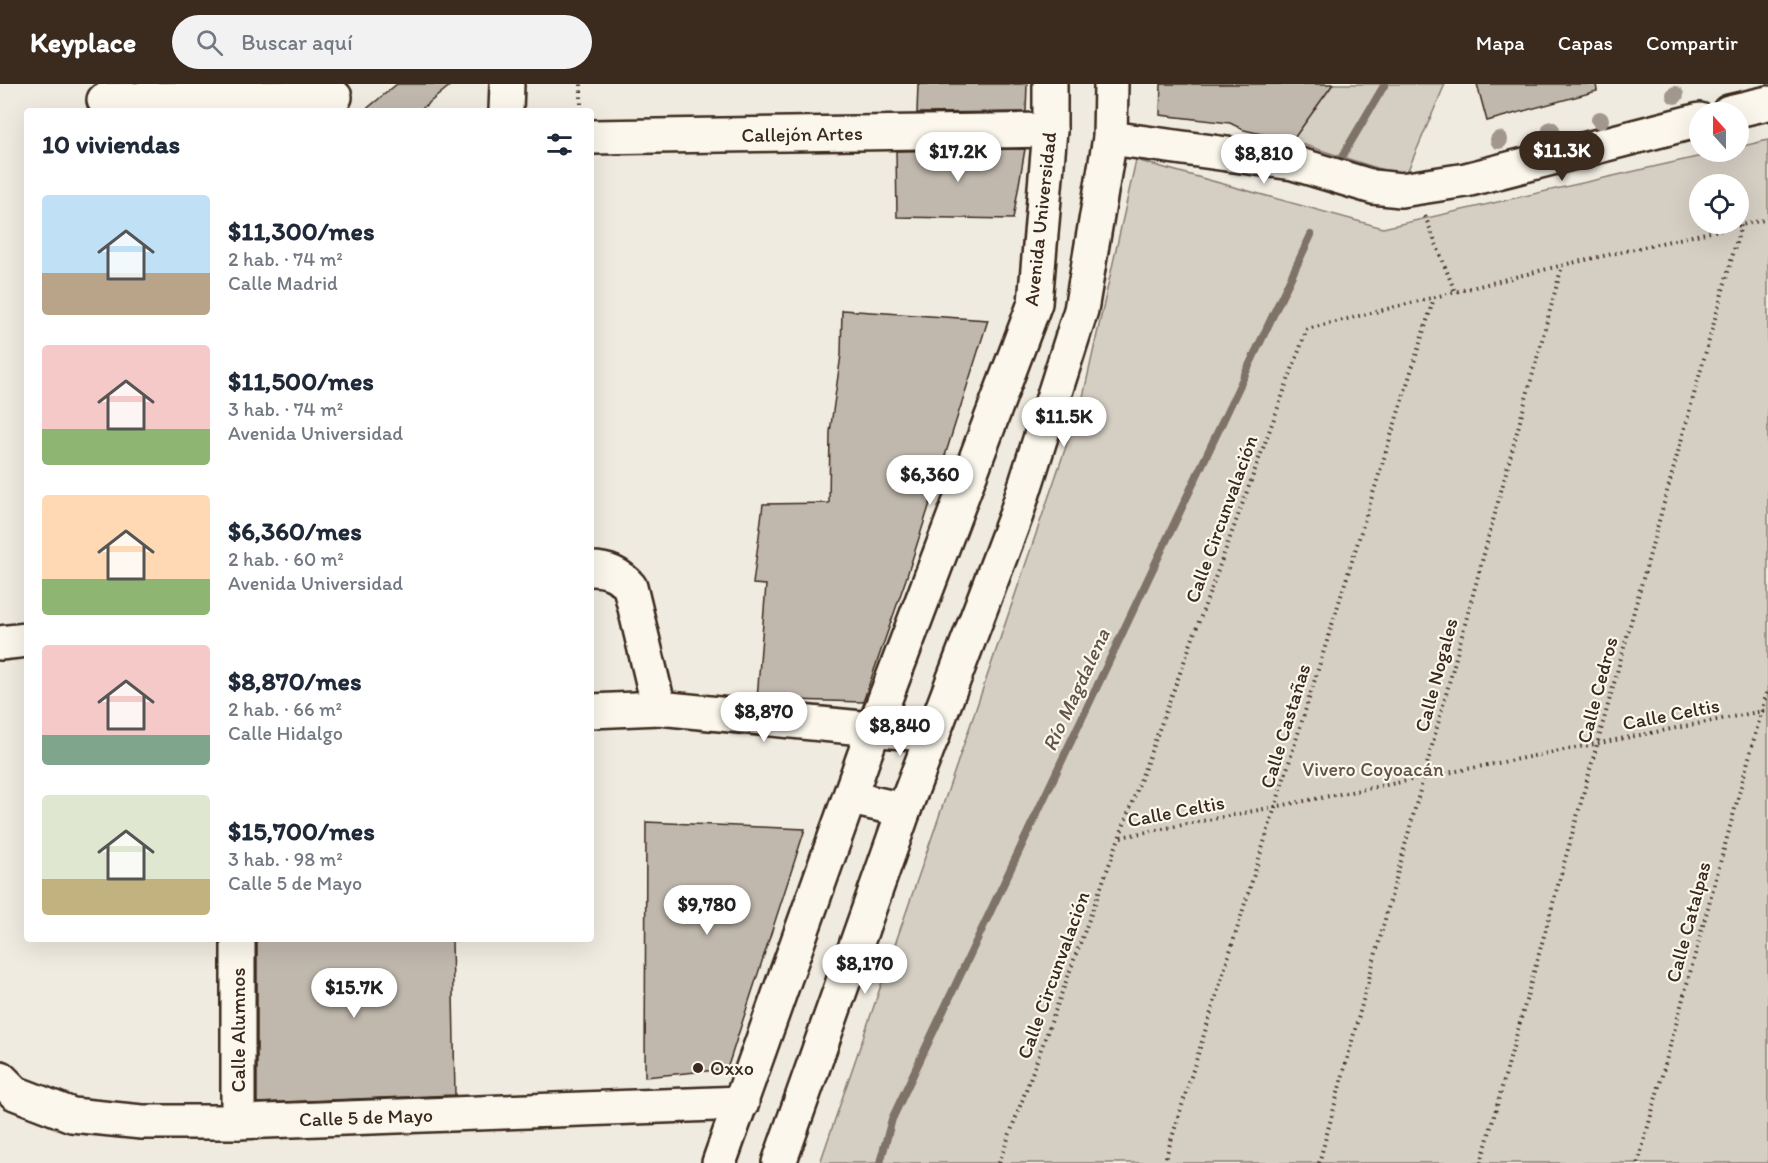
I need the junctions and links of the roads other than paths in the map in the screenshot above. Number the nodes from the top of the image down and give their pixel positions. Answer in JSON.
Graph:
{"nodes":[{"id":1,"x":507,"y":84,"type":"edge"},
{"id":2,"x":1050,"y":84,"type":"edge"},
{"id":3,"x":1111,"y":84,"type":"edge"},
{"id":4,"x":338,"y":98,"type":"edge"},
{"id":5,"x":104,"y":100,"type":"dead end"},
{"id":6,"x":1768,"y":102,"type":"edge"},
{"id":7,"x":1749,"y":107,"type":"edge"},
{"id":8,"x":506,"y":108,"type":"edge"},
{"id":9,"x":1689,"y":123,"type":"edge"},
{"id":10,"x":1050,"y":130,"type":"junction"},
{"id":11,"x":594,"y":137,"type":"edge"},
{"id":12,"x":1110,"y":138,"type":"junction"},
{"id":13,"x":594,"y":568,"type":"edge"},
{"id":14,"x":24,"y":640,"type":"edge"},
{"id":15,"x":0,"y":643,"type":"edge"},
{"id":16,"x":659,"y":708,"type":"junction"},
{"id":17,"x":594,"y":711,"type":"edge"},
{"id":18,"x":874,"y":728,"type":"junction"},
{"id":19,"x":933,"y":735,"type":"junction"},
{"id":20,"x":850,"y":798,"type":"junction"},
{"id":21,"x":904,"y":810,"type":"junction"},
{"id":22,"x":238,"y":942,"type":"edge"},
{"id":23,"x":0,"y":1078,"type":"edge"},
{"id":24,"x":742,"y":1104,"type":"junction"},
{"id":25,"x":238,"y":1122,"type":"junction"},
{"id":26,"x":719,"y":1163,"type":"edge"},
{"id":27,"x":778,"y":1163,"type":"edge"}],
"edges":[{"from":1,"to":8,"type":"street"},
{"from":2,"to":10,"type":"street","name":"Avenida Universidad"},
{"from":3,"to":12,"type":"street"},
{"from":4,"to":5,"type":"street"},
{"from":6,"to":7,"type":"street"},
{"from":9,"to":12,"type":"street"},
{"from":10,"to":11,"type":"street","name":"Callejón Artes"},
{"from":10,"to":18,"type":"street","name":"Avenida Universidad"},
{"from":12,"to":19,"type":"street"},
{"from":13,"to":16,"type":"street"},
{"from":14,"to":15,"type":"street"},
{"from":16,"to":17,"type":"street"},
{"from":16,"to":18,"type":"street"},
{"from":18,"to":19,"type":"street"},
{"from":18,"to":20,"type":"street","name":"Avenida Universidad"},
{"from":19,"to":21,"type":"street"},
{"from":20,"to":21,"type":"street"},
{"from":20,"to":24,"type":"street","name":"Avenida Universidad"},
{"from":21,"to":27,"type":"street"},
{"from":22,"to":25,"type":"street","name":"Calle Alumnos"},
{"from":23,"to":25,"type":"street","name":"Calle 5 de Mayo"},
{"from":24,"to":25,"type":"street","name":"Calle 5 de Mayo"},
{"from":24,"to":26,"type":"street","name":"Avenida Universidad"}]}
